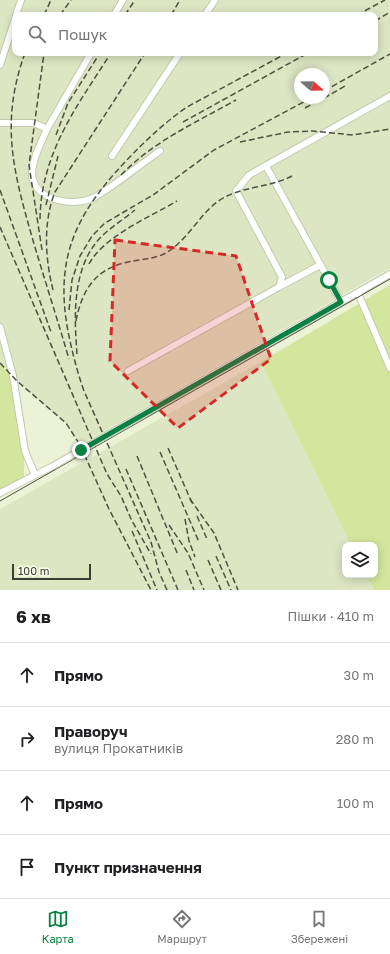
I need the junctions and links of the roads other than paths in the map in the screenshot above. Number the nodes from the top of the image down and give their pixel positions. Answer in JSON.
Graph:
{"nodes":[{"id":1,"x":21,"y":0,"type":"edge"},
{"id":2,"x":123,"y":0,"type":"edge"},
{"id":3,"x":215,"y":0,"type":"edge"},
{"id":4,"x":17,"y":12,"type":"edge"},
{"id":5,"x":116,"y":12,"type":"edge"},
{"id":6,"x":207,"y":12,"type":"edge"},
{"id":7,"x":12,"y":28,"type":"edge"},
{"id":8,"x":90,"y":56,"type":"edge"},
{"id":9,"x":178,"y":56,"type":"edge"},
{"id":10,"x":0,"y":66,"type":"edge"},
{"id":11,"x":390,"y":96,"type":"edge"},
{"id":12,"x":0,"y":122,"type":"edge"},
{"id":13,"x":47,"y":129,"type":"junction"},
{"id":14,"x":160,"y":151,"type":"dead end"},
{"id":15,"x":112,"y":156,"type":"dead end"},
{"id":16,"x":266,"y":166,"type":"junction"},
{"id":17,"x":320,"y":264,"type":"junction"},
{"id":18,"x":390,"y":274,"type":"edge"},
{"id":19,"x":279,"y":287,"type":"junction"},
{"id":20,"x":358,"y":292,"type":"junction"},
{"id":21,"x":341,"y":302,"type":"junction"},
{"id":22,"x":0,"y":328,"type":"edge"},
{"id":23,"x":390,"y":368,"type":"edge"},
{"id":24,"x":128,"y":371,"type":"dead end"},
{"id":25,"x":35,"y":475,"type":"junction"},
{"id":26,"x":0,"y":493,"type":"edge"}],
"edges":[{"from":1,"to":4,"type":"street"},
{"from":2,"to":5,"type":"street"},
{"from":3,"to":6,"type":"street"},
{"from":7,"to":10,"type":"street"},
{"from":8,"to":13,"type":"street"},
{"from":9,"to":15,"type":"street"},
{"from":11,"to":16,"type":"street"},
{"from":12,"to":13,"type":"street"},
{"from":13,"to":14,"type":"street"},
{"from":16,"to":17,"type":"street"},
{"from":16,"to":19,"type":"street"},
{"from":17,"to":19,"type":"street"},
{"from":17,"to":21,"type":"street"},
{"from":18,"to":20,"type":"street"},
{"from":19,"to":24,"type":"street"},
{"from":20,"to":21,"type":"street"},
{"from":20,"to":23,"type":"street"},
{"from":21,"to":25,"type":"street","bridge":true},
{"from":22,"to":25,"type":"street"},
{"from":25,"to":26,"type":"street"}]}
